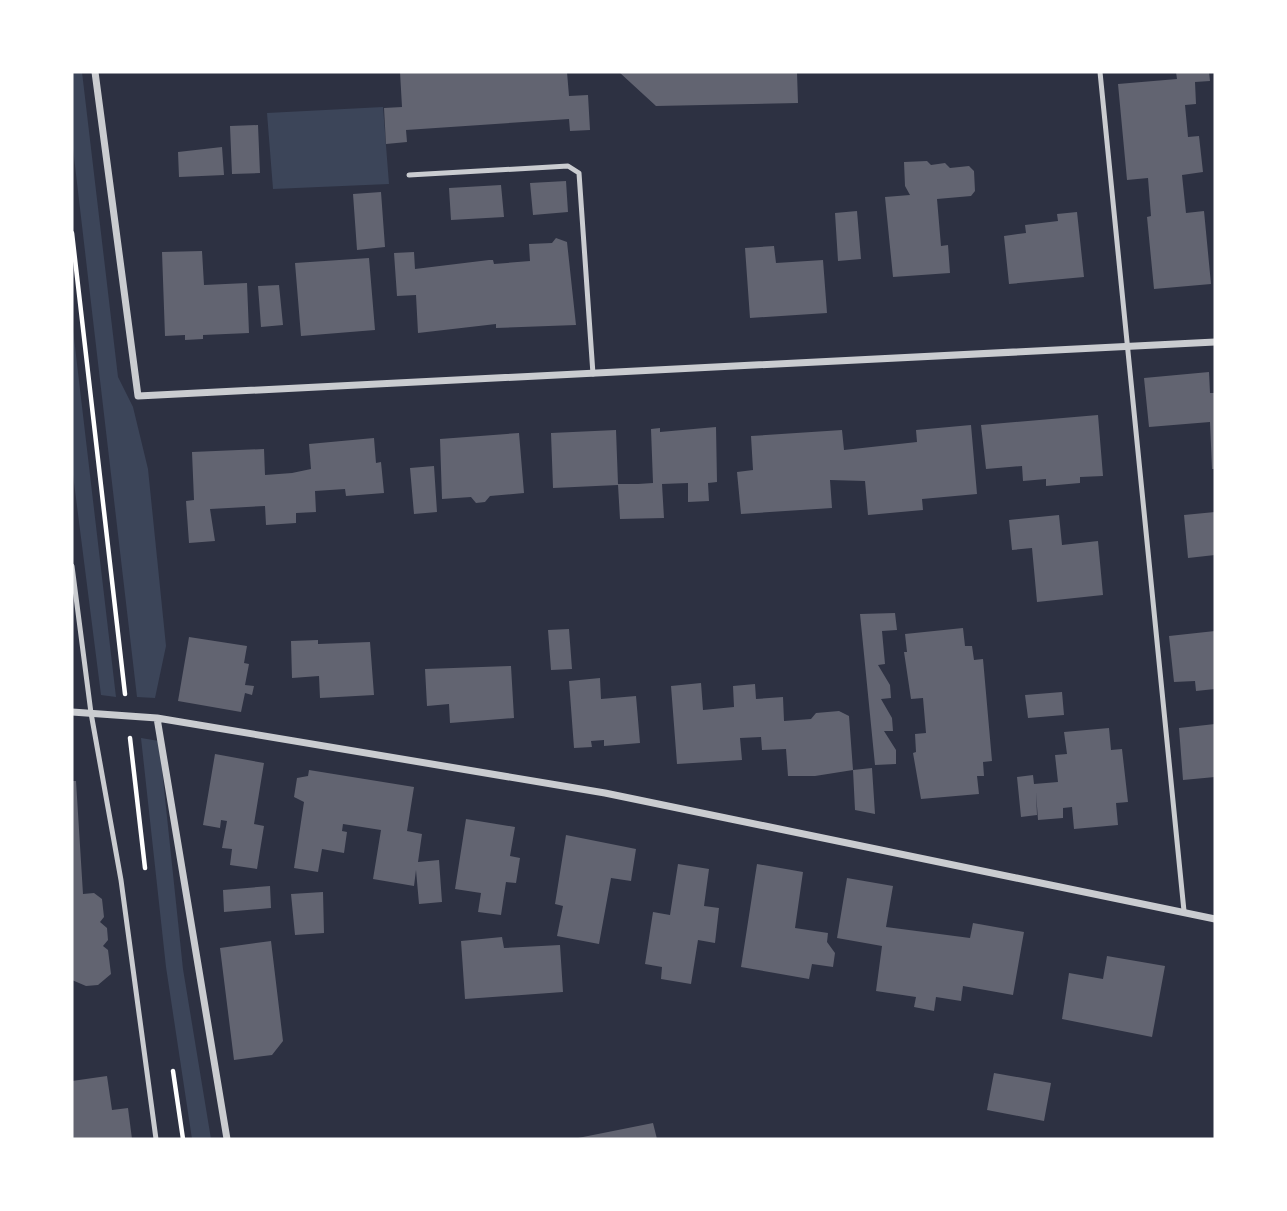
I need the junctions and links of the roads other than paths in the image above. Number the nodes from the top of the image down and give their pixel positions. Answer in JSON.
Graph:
{"nodes":[{"id":1,"x":95,"y":72,"type":"edge"},
{"id":2,"x":1100,"y":72,"type":"edge"},
{"id":3,"x":409,"y":175,"type":"dead end"},
{"id":4,"x":1215,"y":342,"type":"edge"},
{"id":5,"x":1125,"y":348,"type":"junction"},
{"id":6,"x":593,"y":374,"type":"junction"},
{"id":7,"x":72,"y":566,"type":"edge"},
{"id":8,"x":72,"y":712,"type":"edge"},
{"id":9,"x":90,"y":713,"type":"junction"},
{"id":10,"x":157,"y":718,"type":"junction"},
{"id":11,"x":1184,"y":911,"type":"junction"},
{"id":12,"x":1215,"y":919,"type":"edge"},
{"id":13,"x":156,"y":1139,"type":"edge"},
{"id":14,"x":228,"y":1139,"type":"edge"}],
"edges":[{"from":1,"to":6,"type":"street"},
{"from":2,"to":5,"type":"lane"},
{"from":3,"to":6,"type":"lane"},
{"from":4,"to":5,"type":"street"},
{"from":5,"to":6,"type":"street"},
{"from":5,"to":11,"type":"lane"},
{"from":7,"to":9,"type":"lane"},
{"from":8,"to":9,"type":"street"},
{"from":9,"to":10,"type":"street"},
{"from":9,"to":13,"type":"lane"},
{"from":10,"to":11,"type":"street"},
{"from":10,"to":14,"type":"street"},
{"from":11,"to":12,"type":"street"}]}
